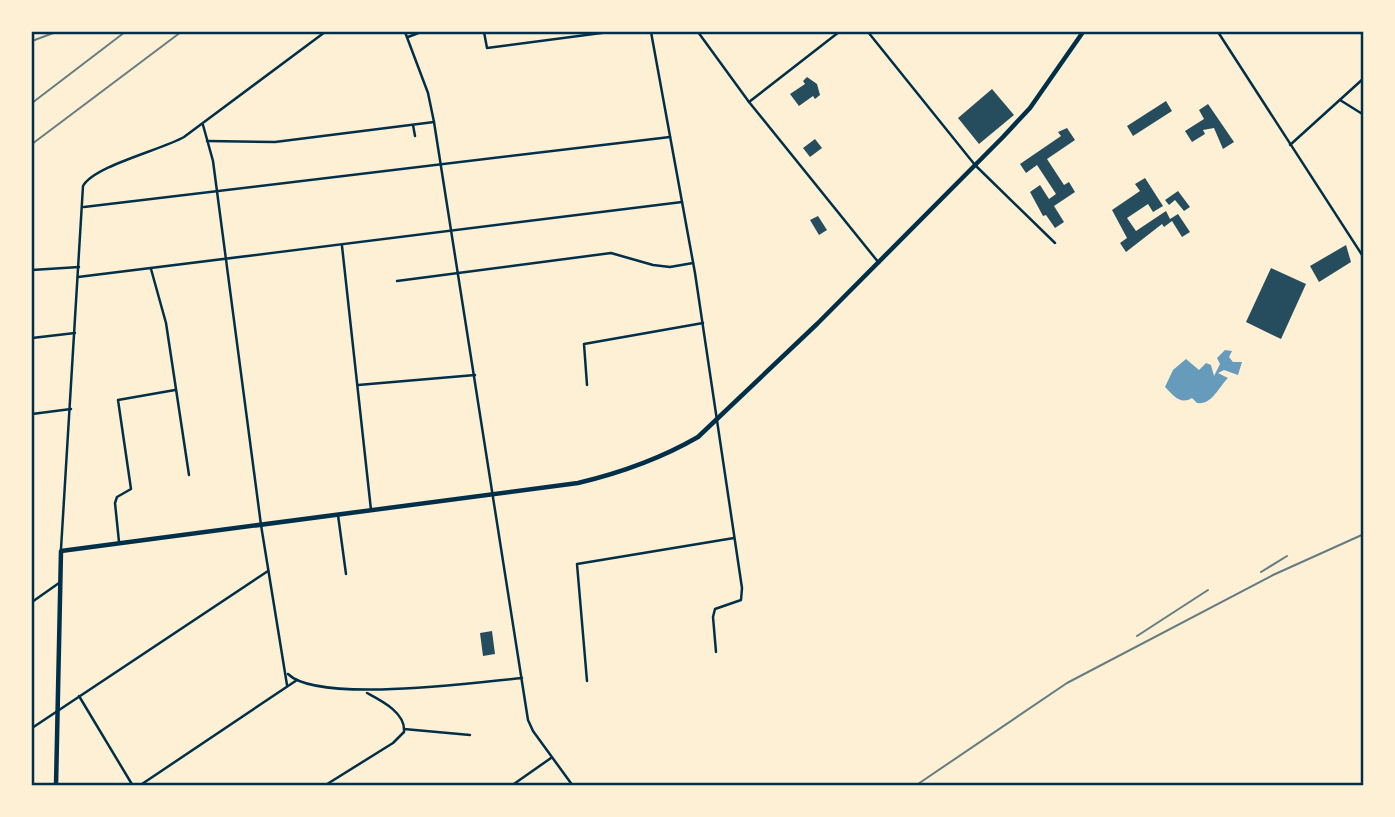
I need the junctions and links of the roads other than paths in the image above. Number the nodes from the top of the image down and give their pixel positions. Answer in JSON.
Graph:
{"nodes":[{"id":1,"x":326,"y":32,"type":"edge"},
{"id":2,"x":405,"y":32,"type":"edge"},
{"id":3,"x":421,"y":32,"type":"edge"},
{"id":4,"x":484,"y":32,"type":"edge"},
{"id":5,"x":609,"y":32,"type":"edge"},
{"id":6,"x":651,"y":32,"type":"edge"},
{"id":7,"x":698,"y":32,"type":"edge"},
{"id":8,"x":839,"y":32,"type":"edge"},
{"id":9,"x":868,"y":32,"type":"edge"},
{"id":10,"x":1083,"y":32,"type":"edge"},
{"id":11,"x":1218,"y":32,"type":"edge"},
{"id":12,"x":408,"y":37,"type":"junction"},
{"id":13,"x":487,"y":48,"type":"junction"},
{"id":14,"x":489,"y":59,"type":"dead end"},
{"id":15,"x":1363,"y":78,"type":"edge"},
{"id":16,"x":1340,"y":100,"type":"junction"},
{"id":17,"x":749,"y":102,"type":"junction"},
{"id":18,"x":1363,"y":115,"type":"edge"},
{"id":19,"x":433,"y":122,"type":"junction"},
{"id":20,"x":202,"y":124,"type":"junction"},
{"id":21,"x":413,"y":125,"type":"junction"},
{"id":22,"x":415,"y":136,"type":"dead end"},
{"id":23,"x":670,"y":137,"type":"junction"},
{"id":24,"x":207,"y":141,"type":"junction"},
{"id":25,"x":1290,"y":145,"type":"junction"},
{"id":26,"x":441,"y":165,"type":"junction"},
{"id":27,"x":975,"y":165,"type":"junction"},
{"id":28,"x":215,"y":192,"type":"junction"},
{"id":29,"x":682,"y":202,"type":"junction"},
{"id":30,"x":84,"y":207,"type":"junction"},
{"id":31,"x":452,"y":231,"type":"junction"},
{"id":32,"x":1055,"y":243,"type":"dead end"},
{"id":33,"x":342,"y":244,"type":"junction"},
{"id":34,"x":225,"y":258,"type":"junction"},
{"id":35,"x":1363,"y":258,"type":"edge"},
{"id":36,"x":693,"y":263,"type":"junction"},
{"id":37,"x":878,"y":263,"type":"junction"},
{"id":38,"x":79,"y":267,"type":"junction"},
{"id":39,"x":151,"y":268,"type":"junction"},
{"id":40,"x":32,"y":270,"type":"edge"},
{"id":41,"x":460,"y":274,"type":"junction"},
{"id":42,"x":78,"y":276,"type":"junction"},
{"id":43,"x":397,"y":281,"type":"dead end"},
{"id":44,"x":703,"y":323,"type":"junction"},
{"id":45,"x":75,"y":333,"type":"junction"},
{"id":46,"x":32,"y":338,"type":"edge"},
{"id":47,"x":475,"y":375,"type":"junction"},
{"id":48,"x":358,"y":385,"type":"junction"},
{"id":49,"x":587,"y":385,"type":"dead end"},
{"id":50,"x":175,"y":390,"type":"junction"},
{"id":51,"x":71,"y":410,"type":"junction"},
{"id":52,"x":32,"y":414,"type":"edge"},
{"id":53,"x":716,"y":420,"type":"junction"},
{"id":54,"x":189,"y":475,"type":"dead end"},
{"id":55,"x":494,"y":496,"type":"junction"},
{"id":56,"x":371,"y":510,"type":"junction"},
{"id":57,"x":338,"y":514,"type":"junction"},
{"id":58,"x":261,"y":524,"type":"junction"},
{"id":59,"x":734,"y":538,"type":"junction"},
{"id":60,"x":119,"y":544,"type":"junction"},
{"id":61,"x":61,"y":551,"type":"junction"},
{"id":62,"x":268,"y":570,"type":"junction"},
{"id":63,"x":346,"y":574,"type":"dead end"},
{"id":64,"x":59,"y":583,"type":"junction"},
{"id":65,"x":32,"y":602,"type":"edge"},
{"id":66,"x":716,"y":652,"type":"dead end"},
{"id":67,"x":285,"y":670,"type":"junction"},
{"id":68,"x":522,"y":678,"type":"junction"},
{"id":69,"x":297,"y":680,"type":"junction"},
{"id":70,"x":587,"y":681,"type":"dead end"},
{"id":71,"x":288,"y":685,"type":"junction"},
{"id":72,"x":385,"y":690,"type":"junction"},
{"id":73,"x":364,"y":692,"type":"junction"},
{"id":74,"x":79,"y":696,"type":"junction"},
{"id":75,"x":381,"y":700,"type":"junction"},
{"id":76,"x":57,"y":711,"type":"junction"},
{"id":77,"x":32,"y":728,"type":"edge"},
{"id":78,"x":404,"y":729,"type":"junction"},
{"id":79,"x":470,"y":735,"type":"dead end"},
{"id":80,"x":551,"y":758,"type":"junction"},
{"id":81,"x":56,"y":786,"type":"edge"},
{"id":82,"x":133,"y":786,"type":"edge"},
{"id":83,"x":139,"y":786,"type":"edge"},
{"id":84,"x":324,"y":786,"type":"edge"},
{"id":85,"x":511,"y":786,"type":"edge"},
{"id":86,"x":573,"y":786,"type":"edge"}],
"edges":[{"from":1,"to":20,"type":"street"},
{"from":2,"to":12,"type":"street"},
{"from":3,"to":12,"type":"street"},
{"from":4,"to":13,"type":"street"},
{"from":5,"to":13,"type":"street"},
{"from":6,"to":23,"type":"street"},
{"from":7,"to":17,"type":"street"},
{"from":8,"to":17,"type":"street"},
{"from":9,"to":27,"type":"street"},
{"from":10,"to":27,"type":"main road"},
{"from":11,"to":25,"type":"street"},
{"from":12,"to":19,"type":"street"},
{"from":13,"to":14,"type":"street"},
{"from":15,"to":16,"type":"street"},
{"from":16,"to":18,"type":"street"},
{"from":16,"to":25,"type":"street"},
{"from":17,"to":37,"type":"street"},
{"from":19,"to":21,"type":"street"},
{"from":19,"to":26,"type":"street"},
{"from":20,"to":24,"type":"street"},
{"from":20,"to":30,"type":"street"},
{"from":21,"to":22,"type":"street"},
{"from":21,"to":24,"type":"street"},
{"from":23,"to":26,"type":"street"},
{"from":23,"to":29,"type":"street"},
{"from":24,"to":28,"type":"street"},
{"from":25,"to":35,"type":"street"},
{"from":26,"to":28,"type":"street"},
{"from":26,"to":31,"type":"street"},
{"from":27,"to":32,"type":"street"},
{"from":27,"to":37,"type":"main road"},
{"from":28,"to":30,"type":"street"},
{"from":28,"to":34,"type":"street"},
{"from":29,"to":31,"type":"street"},
{"from":29,"to":36,"type":"street"},
{"from":30,"to":38,"type":"street"},
{"from":31,"to":33,"type":"street"},
{"from":31,"to":41,"type":"street"},
{"from":33,"to":34,"type":"street"},
{"from":33,"to":48,"type":"street"},
{"from":34,"to":39,"type":"street"},
{"from":34,"to":58,"type":"street"},
{"from":36,"to":41,"type":"street"},
{"from":36,"to":44,"type":"street"},
{"from":37,"to":53,"type":"main road"},
{"from":38,"to":40,"type":"street"},
{"from":38,"to":42,"type":"street"},
{"from":39,"to":42,"type":"street"},
{"from":39,"to":50,"type":"street"},
{"from":41,"to":43,"type":"street"},
{"from":41,"to":47,"type":"street"},
{"from":42,"to":45,"type":"street"},
{"from":44,"to":49,"type":"street"},
{"from":44,"to":53,"type":"street"},
{"from":45,"to":46,"type":"street"},
{"from":45,"to":51,"type":"street"},
{"from":47,"to":48,"type":"street"},
{"from":47,"to":55,"type":"street"},
{"from":48,"to":56,"type":"street"},
{"from":50,"to":54,"type":"street"},
{"from":50,"to":60,"type":"street"},
{"from":51,"to":52,"type":"street"},
{"from":51,"to":61,"type":"street"},
{"from":53,"to":55,"type":"main road"},
{"from":53,"to":59,"type":"street"},
{"from":55,"to":56,"type":"main road"},
{"from":55,"to":68,"type":"street"},
{"from":56,"to":57,"type":"main road"},
{"from":57,"to":58,"type":"main road"},
{"from":57,"to":63,"type":"street"},
{"from":58,"to":60,"type":"main road"},
{"from":58,"to":62,"type":"street"},
{"from":59,"to":66,"type":"street"},
{"from":59,"to":70,"type":"street"},
{"from":60,"to":61,"type":"main road"},
{"from":61,"to":64,"type":"main road"},
{"from":62,"to":67,"type":"street"},
{"from":62,"to":74,"type":"street"},
{"from":64,"to":65,"type":"street"},
{"from":64,"to":76,"type":"main road"},
{"from":67,"to":69,"type":"street"},
{"from":67,"to":71,"type":"street"},
{"from":68,"to":72,"type":"street"},
{"from":68,"to":80,"type":"street"},
{"from":69,"to":71,"type":"street"},
{"from":69,"to":73,"type":"street"},
{"from":71,"to":83,"type":"street"},
{"from":72,"to":73,"type":"street"},
{"from":72,"to":75,"type":"street"},
{"from":73,"to":75,"type":"street"},
{"from":74,"to":76,"type":"street"},
{"from":74,"to":82,"type":"street"},
{"from":75,"to":78,"type":"street"},
{"from":76,"to":77,"type":"street"},
{"from":76,"to":81,"type":"main road"},
{"from":78,"to":79,"type":"street"},
{"from":78,"to":84,"type":"street"},
{"from":80,"to":85,"type":"street"},
{"from":80,"to":86,"type":"street"}]}
